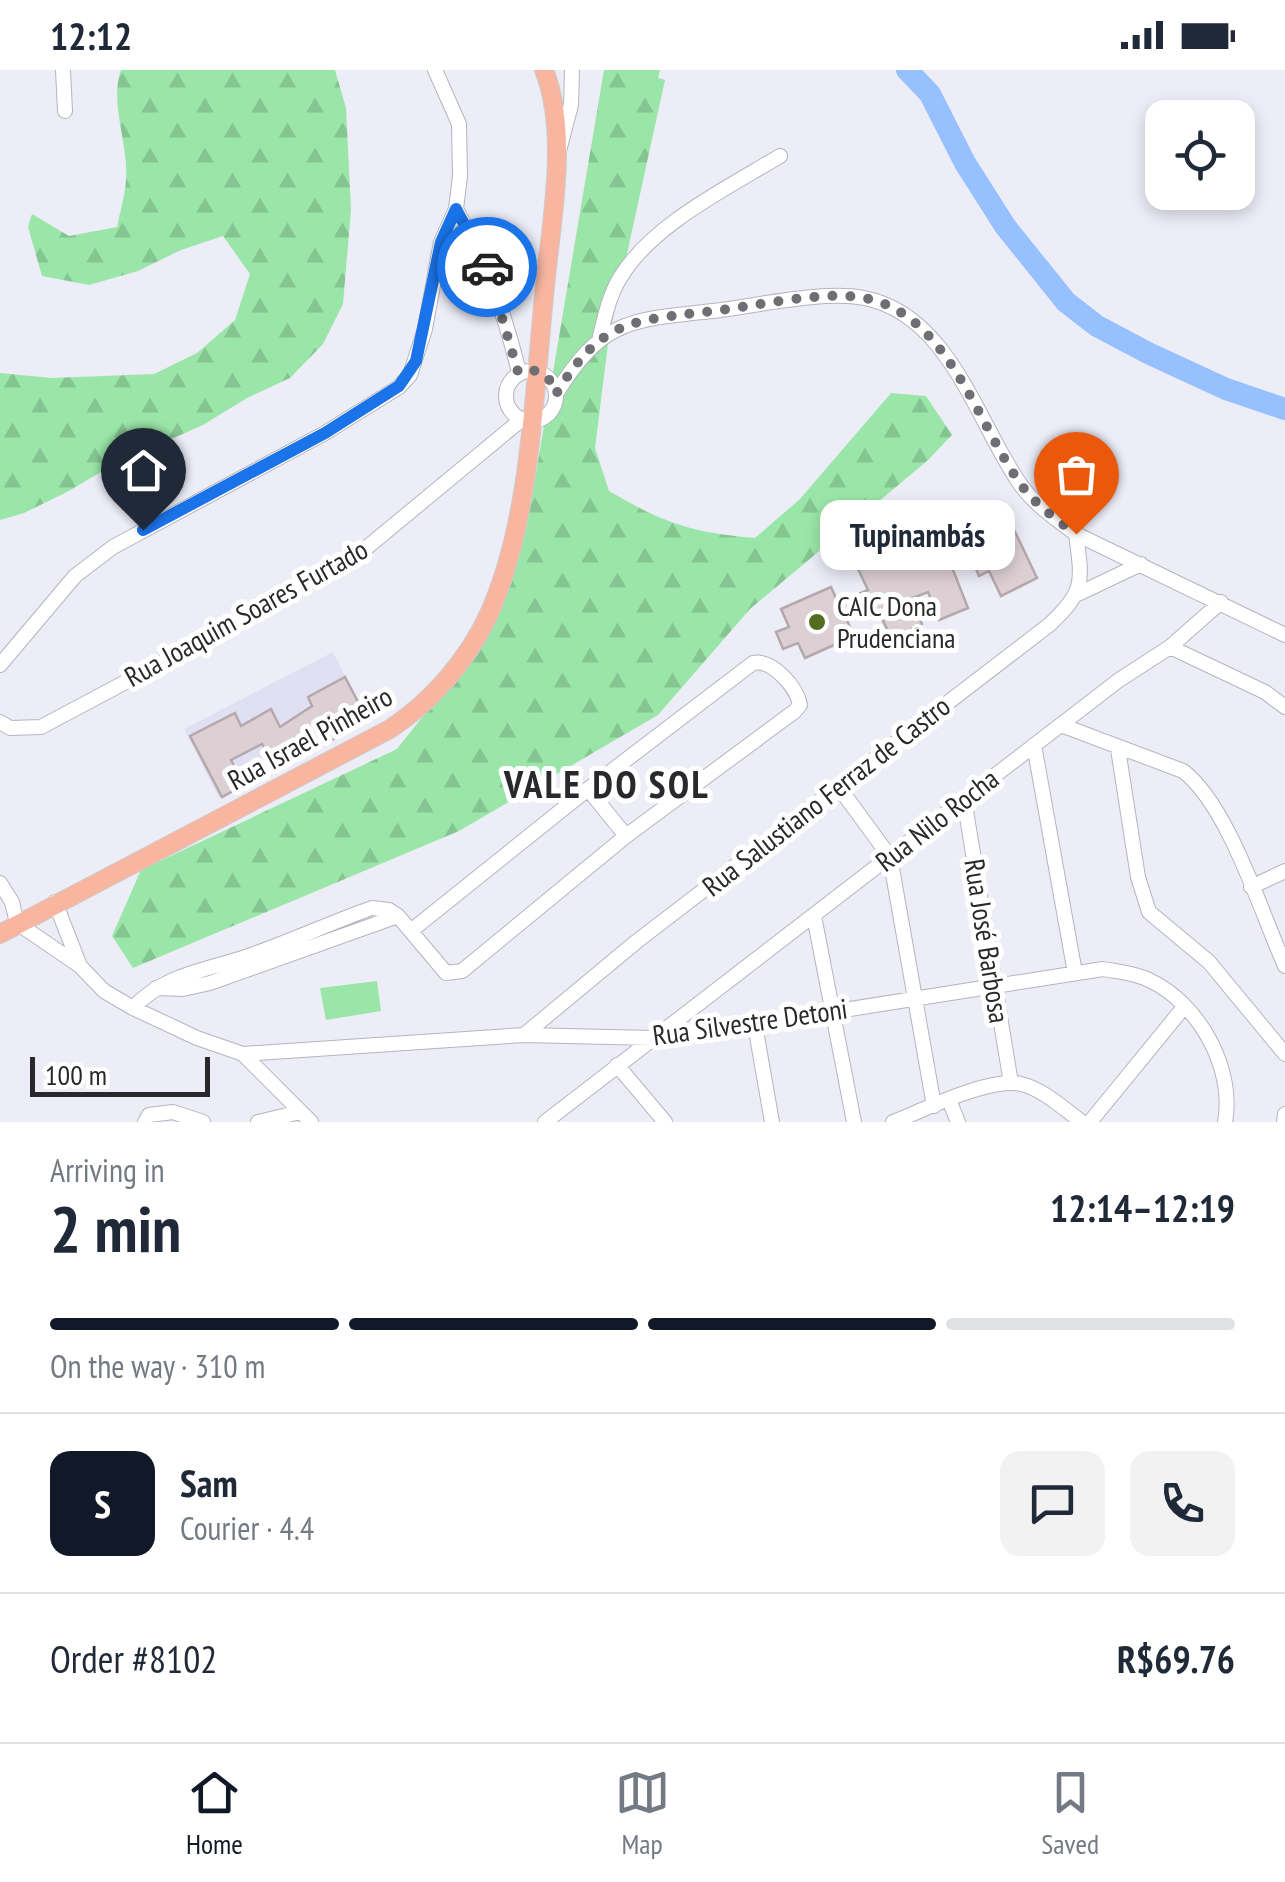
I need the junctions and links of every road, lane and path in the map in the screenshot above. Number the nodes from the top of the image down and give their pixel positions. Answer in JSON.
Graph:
{"nodes":[{"id":1,"x":63,"y":70,"type":"edge"},
{"id":2,"x":435,"y":70,"type":"edge"},
{"id":3,"x":544,"y":70,"type":"edge"},
{"id":4,"x":572,"y":70,"type":"edge"},
{"id":5,"x":65,"y":112,"type":"dead end"},
{"id":6,"x":557,"y":156,"type":"junction"},
{"id":7,"x":780,"y":156,"type":"dead end"},
{"id":8,"x":456,"y":209,"type":"junction"},
{"id":9,"x":600,"y":336,"type":"junction"},
{"id":10,"x":528,"y":371,"type":"junction"},
{"id":11,"x":556,"y":394,"type":"junction"},
{"id":12,"x":526,"y":421,"type":"junction"},
{"id":13,"x":1076,"y":534,"type":"junction"},
{"id":14,"x":1141,"y":564,"type":"junction"},
{"id":15,"x":1078,"y":594,"type":"junction"},
{"id":16,"x":1221,"y":602,"type":"junction"},
{"id":17,"x":1285,"y":635,"type":"edge"},
{"id":18,"x":1170,"y":647,"type":"junction"},
{"id":19,"x":0,"y":666,"type":"edge"},
{"id":20,"x":1285,"y":707,"type":"edge"},
{"id":21,"x":0,"y":722,"type":"edge"},
{"id":22,"x":1062,"y":725,"type":"junction"},
{"id":23,"x":1034,"y":745,"type":"junction"},
{"id":24,"x":1118,"y":749,"type":"junction"},
{"id":25,"x":838,"y":786,"type":"junction"},
{"id":26,"x":588,"y":789,"type":"junction"},
{"id":27,"x":964,"y":799,"type":"junction"},
{"id":28,"x":626,"y":836,"type":"junction"},
{"id":29,"x":890,"y":858,"type":"junction"},
{"id":30,"x":1285,"y":871,"type":"edge"},
{"id":31,"x":0,"y":883,"type":"edge"},
{"id":32,"x":1251,"y":887,"type":"junction"},
{"id":33,"x":55,"y":902,"type":"junction"},
{"id":34,"x":814,"y":916,"type":"junction"},
{"id":35,"x":8,"y":929,"type":"edge"},
{"id":36,"x":412,"y":930,"type":"junction"},
{"id":37,"x":80,"y":966,"type":"junction"},
{"id":38,"x":1285,"y":966,"type":"edge"},
{"id":39,"x":1075,"y":973,"type":"junction"},
{"id":40,"x":994,"y":986,"type":"junction"},
{"id":41,"x":916,"y":998,"type":"junction"},
{"id":42,"x":1184,"y":1007,"type":"junction"},
{"id":43,"x":133,"y":1008,"type":"junction"},
{"id":44,"x":832,"y":1012,"type":"junction"},
{"id":45,"x":755,"y":1024,"type":"junction"},
{"id":46,"x":524,"y":1035,"type":"junction"},
{"id":47,"x":652,"y":1038,"type":"junction"},
{"id":48,"x":242,"y":1054,"type":"junction"},
{"id":49,"x":1285,"y":1054,"type":"edge"},
{"id":50,"x":617,"y":1065,"type":"junction"},
{"id":51,"x":1011,"y":1083,"type":"junction"},
{"id":52,"x":941,"y":1103,"type":"junction"},
{"id":53,"x":1285,"y":1114,"type":"edge"},
{"id":54,"x":306,"y":1117,"type":"edge"},
{"id":55,"x":553,"y":1120,"type":"edge"},
{"id":56,"x":145,"y":1122,"type":"edge"},
{"id":57,"x":203,"y":1122,"type":"edge"},
{"id":58,"x":258,"y":1122,"type":"edge"},
{"id":59,"x":664,"y":1122,"type":"edge"},
{"id":60,"x":772,"y":1122,"type":"edge"},
{"id":61,"x":854,"y":1122,"type":"edge"},
{"id":62,"x":893,"y":1122,"type":"edge"},
{"id":63,"x":958,"y":1122,"type":"edge"},
{"id":64,"x":1082,"y":1122,"type":"edge"},
{"id":65,"x":1090,"y":1122,"type":"edge"},
{"id":66,"x":1224,"y":1122,"type":"edge"},
{"id":67,"x":1284,"y":1122,"type":"edge"}],
"edges":[{"from":1,"to":5,"type":"street"},
{"from":2,"to":8,"type":"street"},
{"from":3,"to":6,"type":"main road","name":"Rua Israel Pinheiro"},
{"from":4,"to":6,"type":"street"},
{"from":6,"to":10,"type":"main road","name":"Rua Israel Pinheiro"},
{"from":7,"to":9,"type":"street"},
{"from":8,"to":10,"type":"street"},
{"from":8,"to":19,"type":"street"},
{"from":9,"to":11,"type":"street","name":"Rua Joaquim Soares Furtado"},
{"from":9,"to":13,"type":"street"},
{"from":10,"to":11,"type":"street"},
{"from":10,"to":12,"type":"main road","name":"Rua Israel Pinheiro"},
{"from":10,"to":12,"type":"street"},
{"from":11,"to":12,"type":"street","name":"Rua Joaquim Soares Furtado"},
{"from":12,"to":21,"type":"street","name":"Rua Joaquim Soares Furtado"},
{"from":12,"to":33,"type":"main road","name":"Rua Israel Pinheiro"},
{"from":13,"to":14,"type":"street"},
{"from":13,"to":15,"type":"street"},
{"from":14,"to":15,"type":"street"},
{"from":14,"to":16,"type":"street"},
{"from":15,"to":25,"type":"street","name":"Rua Salustiano Ferraz de Castro"},
{"from":16,"to":17,"type":"street"},
{"from":16,"to":18,"type":"street","name":"Rua Nilo Rocha"},
{"from":18,"to":20,"type":"street"},
{"from":18,"to":22,"type":"street","name":"Rua Nilo Rocha"},
{"from":22,"to":23,"type":"street","name":"Rua Nilo Rocha"},
{"from":22,"to":24,"type":"street"},
{"from":23,"to":27,"type":"street","name":"Rua Nilo Rocha"},
{"from":23,"to":39,"type":"street"},
{"from":24,"to":32,"type":"street"},
{"from":24,"to":49,"type":"street"},
{"from":25,"to":29,"type":"street"},
{"from":25,"to":46,"type":"street","name":"Rua Salustiano Ferraz de Castro"},
{"from":26,"to":28,"type":"street"},
{"from":26,"to":28,"type":"street"},
{"from":26,"to":36,"type":"street"},
{"from":27,"to":29,"type":"street","name":"Rua Nilo Rocha"},
{"from":27,"to":40,"type":"street","name":"Rua José Barbosa"},
{"from":28,"to":36,"type":"street"},
{"from":29,"to":34,"type":"street","name":"Rua Nilo Rocha"},
{"from":29,"to":41,"type":"street"},
{"from":30,"to":32,"type":"street"},
{"from":31,"to":35,"type":"street"},
{"from":32,"to":38,"type":"street"},
{"from":33,"to":35,"type":"main road","name":"Rua Israel Pinheiro"},
{"from":33,"to":37,"type":"street","name":"Rua Silvestre Detoni"},
{"from":34,"to":44,"type":"street"},
{"from":34,"to":47,"type":"street","name":"Rua Nilo Rocha"},
{"from":35,"to":37,"type":"street","name":"Rua Silvestre Detoni"},
{"from":36,"to":43,"type":"street"},
{"from":37,"to":43,"type":"street","name":"Rua Silvestre Detoni"},
{"from":39,"to":40,"type":"street","name":"Rua Silvestre Detoni"},
{"from":39,"to":42,"type":"street","name":"Rua Silvestre Detoni"},
{"from":40,"to":41,"type":"street","name":"Rua Silvestre Detoni"},
{"from":40,"to":51,"type":"street","name":"Rua José Barbosa"},
{"from":41,"to":44,"type":"street","name":"Rua Silvestre Detoni"},
{"from":41,"to":52,"type":"street"},
{"from":42,"to":65,"type":"street"},
{"from":42,"to":66,"type":"street","name":"Rua Silvestre Detoni"},
{"from":43,"to":48,"type":"street","name":"Rua Silvestre Detoni"},
{"from":44,"to":45,"type":"street","name":"Rua Silvestre Detoni"},
{"from":44,"to":61,"type":"street"},
{"from":45,"to":47,"type":"street","name":"Rua Silvestre Detoni"},
{"from":45,"to":60,"type":"street"},
{"from":46,"to":47,"type":"street","name":"Rua Silvestre Detoni"},
{"from":46,"to":48,"type":"street","name":"Rua Silvestre Detoni"},
{"from":47,"to":50,"type":"street","name":"Rua Nilo Rocha"},
{"from":48,"to":54,"type":"street"},
{"from":50,"to":55,"type":"street","name":"Rua Nilo Rocha"},
{"from":50,"to":59,"type":"street"},
{"from":51,"to":52,"type":"street"},
{"from":51,"to":64,"type":"street"},
{"from":52,"to":62,"type":"street"},
{"from":52,"to":63,"type":"street"},
{"from":53,"to":67,"type":"street"},
{"from":54,"to":58,"type":"street"},
{"from":56,"to":57,"type":"street"}]}
